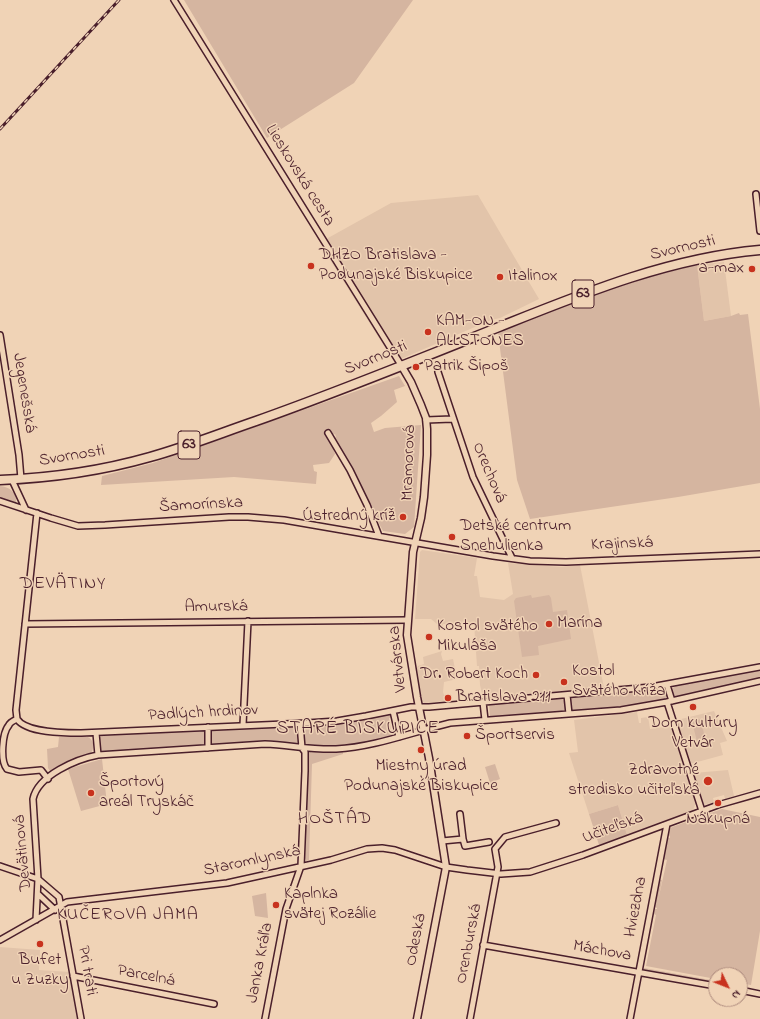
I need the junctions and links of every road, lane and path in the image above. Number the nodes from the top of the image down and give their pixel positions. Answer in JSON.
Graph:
{"nodes":[{"id":1,"x":174,"y":0,"type":"edge"},
{"id":2,"x":756,"y":194,"type":"dead end"},
{"id":3,"x":760,"y":231,"type":"edge"},
{"id":4,"x":760,"y":250,"type":"edge"},
{"id":5,"x":0,"y":335,"type":"edge"},
{"id":6,"x":400,"y":365,"type":"junction"},
{"id":7,"x":438,"y":372,"type":"dead end"},
{"id":8,"x":452,"y":419,"type":"junction"},
{"id":9,"x":426,"y":420,"type":"junction"},
{"id":10,"x":328,"y":433,"type":"dead end"},
{"id":11,"x":21,"y":479,"type":"junction"},
{"id":12,"x":0,"y":480,"type":"edge"},
{"id":13,"x":12,"y":480,"type":"junction"},
{"id":14,"x":0,"y":501,"type":"edge"},
{"id":15,"x":26,"y":510,"type":"junction"},
{"id":16,"x":37,"y":513,"type":"junction"},
{"id":17,"x":379,"y":536,"type":"junction"},
{"id":18,"x":415,"y":543,"type":"junction"},
{"id":19,"x":760,"y":554,"type":"edge"},
{"id":20,"x":512,"y":558,"type":"junction"},
{"id":21,"x":408,"y":620,"type":"junction"},
{"id":22,"x":248,"y":621,"type":"junction"},
{"id":23,"x":25,"y":624,"type":"junction"},
{"id":24,"x":760,"y":667,"type":"edge"},
{"id":25,"x":760,"y":680,"type":"edge"},
{"id":26,"x":667,"y":685,"type":"junction"},
{"id":27,"x":567,"y":695,"type":"junction"},
{"id":28,"x":483,"y":702,"type":"junction"},
{"id":29,"x":669,"y":702,"type":"junction"},
{"id":30,"x":419,"y":706,"type":"junction"},
{"id":31,"x":393,"y":711,"type":"junction"},
{"id":32,"x":569,"y":714,"type":"junction"},
{"id":33,"x":17,"y":719,"type":"junction"},
{"id":34,"x":485,"y":720,"type":"junction"},
{"id":35,"x":300,"y":724,"type":"junction"},
{"id":36,"x":243,"y":725,"type":"junction"},
{"id":37,"x":208,"y":727,"type":"junction"},
{"id":38,"x":423,"y":729,"type":"junction"},
{"id":39,"x":96,"y":733,"type":"junction"},
{"id":40,"x":399,"y":736,"type":"junction"},
{"id":41,"x":208,"y":748,"type":"junction"},
{"id":42,"x":302,"y":748,"type":"junction"},
{"id":43,"x":98,"y":755,"type":"junction"},
{"id":44,"x":48,"y":779,"type":"junction"},
{"id":45,"x":36,"y":789,"type":"joint"},
{"id":46,"x":760,"y":794,"type":"edge"},
{"id":47,"x":702,"y":811,"type":"junction"},
{"id":48,"x":460,"y":814,"type":"dead end"},
{"id":49,"x":556,"y":823,"type":"dead end"},
{"id":50,"x":667,"y":824,"type":"junction"},
{"id":51,"x":463,"y":839,"type":"junction"},
{"id":52,"x":442,"y":842,"type":"junction"},
{"id":53,"x":489,"y":842,"type":"dead end"},
{"id":54,"x":0,"y":866,"type":"edge"},
{"id":55,"x":301,"y":866,"type":"junction"},
{"id":56,"x":446,"y":867,"type":"junction"},
{"id":57,"x":497,"y":874,"type":"junction"},
{"id":58,"x":38,"y":879,"type":"junction"},
{"id":59,"x":38,"y":894,"type":"junction"},
{"id":60,"x":61,"y":905,"type":"junction"},
{"id":61,"x":54,"y":910,"type":"junction"},
{"id":62,"x":36,"y":920,"type":"junction"},
{"id":63,"x":0,"y":940,"type":"edge"},
{"id":64,"x":483,"y":945,"type":"junction"},
{"id":65,"x":639,"y":973,"type":"junction"},
{"id":66,"x":73,"y":976,"type":"junction"},
{"id":67,"x":708,"y":985,"type":"edge"},
{"id":68,"x":748,"y":992,"type":"edge"},
{"id":69,"x":760,"y":994,"type":"edge"},
{"id":70,"x":214,"y":1004,"type":"dead end"},
{"id":71,"x":81,"y":1019,"type":"edge"},
{"id":72,"x":265,"y":1019,"type":"edge"},
{"id":73,"x":417,"y":1019,"type":"edge"},
{"id":74,"x":470,"y":1019,"type":"edge"},
{"id":75,"x":630,"y":1019,"type":"edge"}],
"edges":[{"from":1,"to":6,"type":"street","name":"Lieskovská cesta"},
{"from":2,"to":3,"type":"street"},
{"from":4,"to":6,"type":"main road","name":"Svornosti","number":"63"},
{"from":5,"to":11,"type":"street","name":"Jegenešská"},
{"from":6,"to":9,"type":"street","name":"Mramorová"},
{"from":6,"to":11,"type":"main road","name":"Svornosti","number":"63"},
{"from":7,"to":8,"type":"street","name":"Orechová"},
{"from":8,"to":9,"type":"street"},
{"from":8,"to":20,"type":"street","name":"Orechová"},
{"from":9,"to":18,"type":"street","name":"Mramorová"},
{"from":10,"to":17,"type":"street"},
{"from":11,"to":13,"type":"main road","name":"Svornosti","number":"63"},
{"from":12,"to":13,"type":"main road","name":"Svornosti","number":"63"},
{"from":13,"to":15,"type":"street"},
{"from":14,"to":15,"type":"street","name":"Šamorínska"},
{"from":15,"to":16,"type":"street","name":"Šamorínska"},
{"from":16,"to":17,"type":"street","name":"Šamorínska"},
{"from":16,"to":23,"type":"street"},
{"from":17,"to":18,"type":"street","name":"Šamorínska"},
{"from":18,"to":20,"type":"street","name":"Krajinská"},
{"from":18,"to":21,"type":"street","name":"Vetvárska"},
{"from":19,"to":20,"type":"street","name":"Krajinská"},
{"from":21,"to":22,"type":"street","name":"Amurská"},
{"from":21,"to":30,"type":"street","name":"Vetvárska"},
{"from":22,"to":23,"type":"street","name":"Amurská"},
{"from":22,"to":36,"type":"street"},
{"from":23,"to":33,"type":"street"},
{"from":24,"to":26,"type":"street","name":"Padlých hrdinov"},
{"from":25,"to":29,"type":"street","name":"Padlých hrdinov"},
{"from":26,"to":27,"type":"street","name":"Padlých hrdinov"},
{"from":26,"to":29,"type":"street"},
{"from":27,"to":28,"type":"street","name":"Padlých hrdinov"},
{"from":27,"to":32,"type":"street"},
{"from":28,"to":30,"type":"street","name":"Padlých hrdinov"},
{"from":28,"to":34,"type":"street"},
{"from":29,"to":32,"type":"street","name":"Padlých hrdinov"},
{"from":29,"to":47,"type":"street"},
{"from":30,"to":31,"type":"street","name":"Padlých hrdinov"},
{"from":30,"to":38,"type":"street","name":"Vetvárska"},
{"from":31,"to":35,"type":"street","name":"Padlých hrdinov"},
{"from":31,"to":40,"type":"street"},
{"from":32,"to":34,"type":"street","name":"Padlých hrdinov"},
{"from":33,"to":39,"type":"street","name":"Padlých hrdinov"},
{"from":33,"to":44,"type":"street"},
{"from":34,"to":38,"type":"street","name":"Padlých hrdinov"},
{"from":35,"to":36,"type":"street","name":"Padlých hrdinov"},
{"from":35,"to":42,"type":"street","name":"Janka Kráľa"},
{"from":36,"to":37,"type":"street","name":"Padlých hrdinov"},
{"from":37,"to":39,"type":"street","name":"Padlých hrdinov"},
{"from":37,"to":41,"type":"street"},
{"from":38,"to":40,"type":"street","name":"Padlých hrdinov"},
{"from":38,"to":52,"type":"street","name":"Vetvárska"},
{"from":39,"to":43,"type":"street"},
{"from":40,"to":42,"type":"street","name":"Padlých hrdinov"},
{"from":41,"to":42,"type":"street","name":"Padlých hrdinov"},
{"from":41,"to":43,"type":"street","name":"Padlých hrdinov"},
{"from":42,"to":55,"type":"street","name":"Janka Kráľa"},
{"from":43,"to":44,"type":"street","name":"Padlých hrdinov"},
{"from":44,"to":45,"type":"street","name":"Padlých hrdinov"},
{"from":45,"to":58,"type":"street","name":"Devätinová"},
{"from":46,"to":47,"type":"street","name":"Učiteľská"},
{"from":47,"to":50,"type":"street","name":"Učiteľská"},
{"from":48,"to":51,"type":"street"},
{"from":49,"to":57,"type":"street","name":"Učiteľská"},
{"from":50,"to":57,"type":"street","name":"Učiteľská"},
{"from":50,"to":65,"type":"street","name":"Hviezdna"},
{"from":51,"to":52,"type":"street"},
{"from":51,"to":53,"type":"street"},
{"from":52,"to":56,"type":"street","name":"Vetvárska"},
{"from":54,"to":58,"type":"street"},
{"from":55,"to":56,"type":"street","name":"Staromlynská"},
{"from":55,"to":60,"type":"street","name":"Staromlynská"},
{"from":55,"to":72,"type":"street","name":"Janka Kráľa"},
{"from":56,"to":57,"type":"street","name":"Učiteľská"},
{"from":56,"to":73,"type":"street","name":"Odeská"},
{"from":57,"to":64,"type":"street","name":"Orenburská"},
{"from":58,"to":59,"type":"street","name":"Devätinová"},
{"from":58,"to":60,"type":"street"},
{"from":59,"to":61,"type":"street","name":"Devätinová"},
{"from":59,"to":62,"type":"street"},
{"from":60,"to":61,"type":"street"},
{"from":60,"to":66,"type":"street","name":"Pri trati"},
{"from":61,"to":62,"type":"street"},
{"from":62,"to":63,"type":"street"},
{"from":64,"to":65,"type":"street","name":"Máchova"},
{"from":64,"to":74,"type":"street","name":"Orenburská"},
{"from":65,"to":67,"type":"street","name":"Máchova"},
{"from":65,"to":75,"type":"street","name":"Hviezdna"},
{"from":66,"to":70,"type":"street","name":"Parcelná"},
{"from":66,"to":71,"type":"street","name":"Pri trati"},
{"from":68,"to":69,"type":"street"}]}
